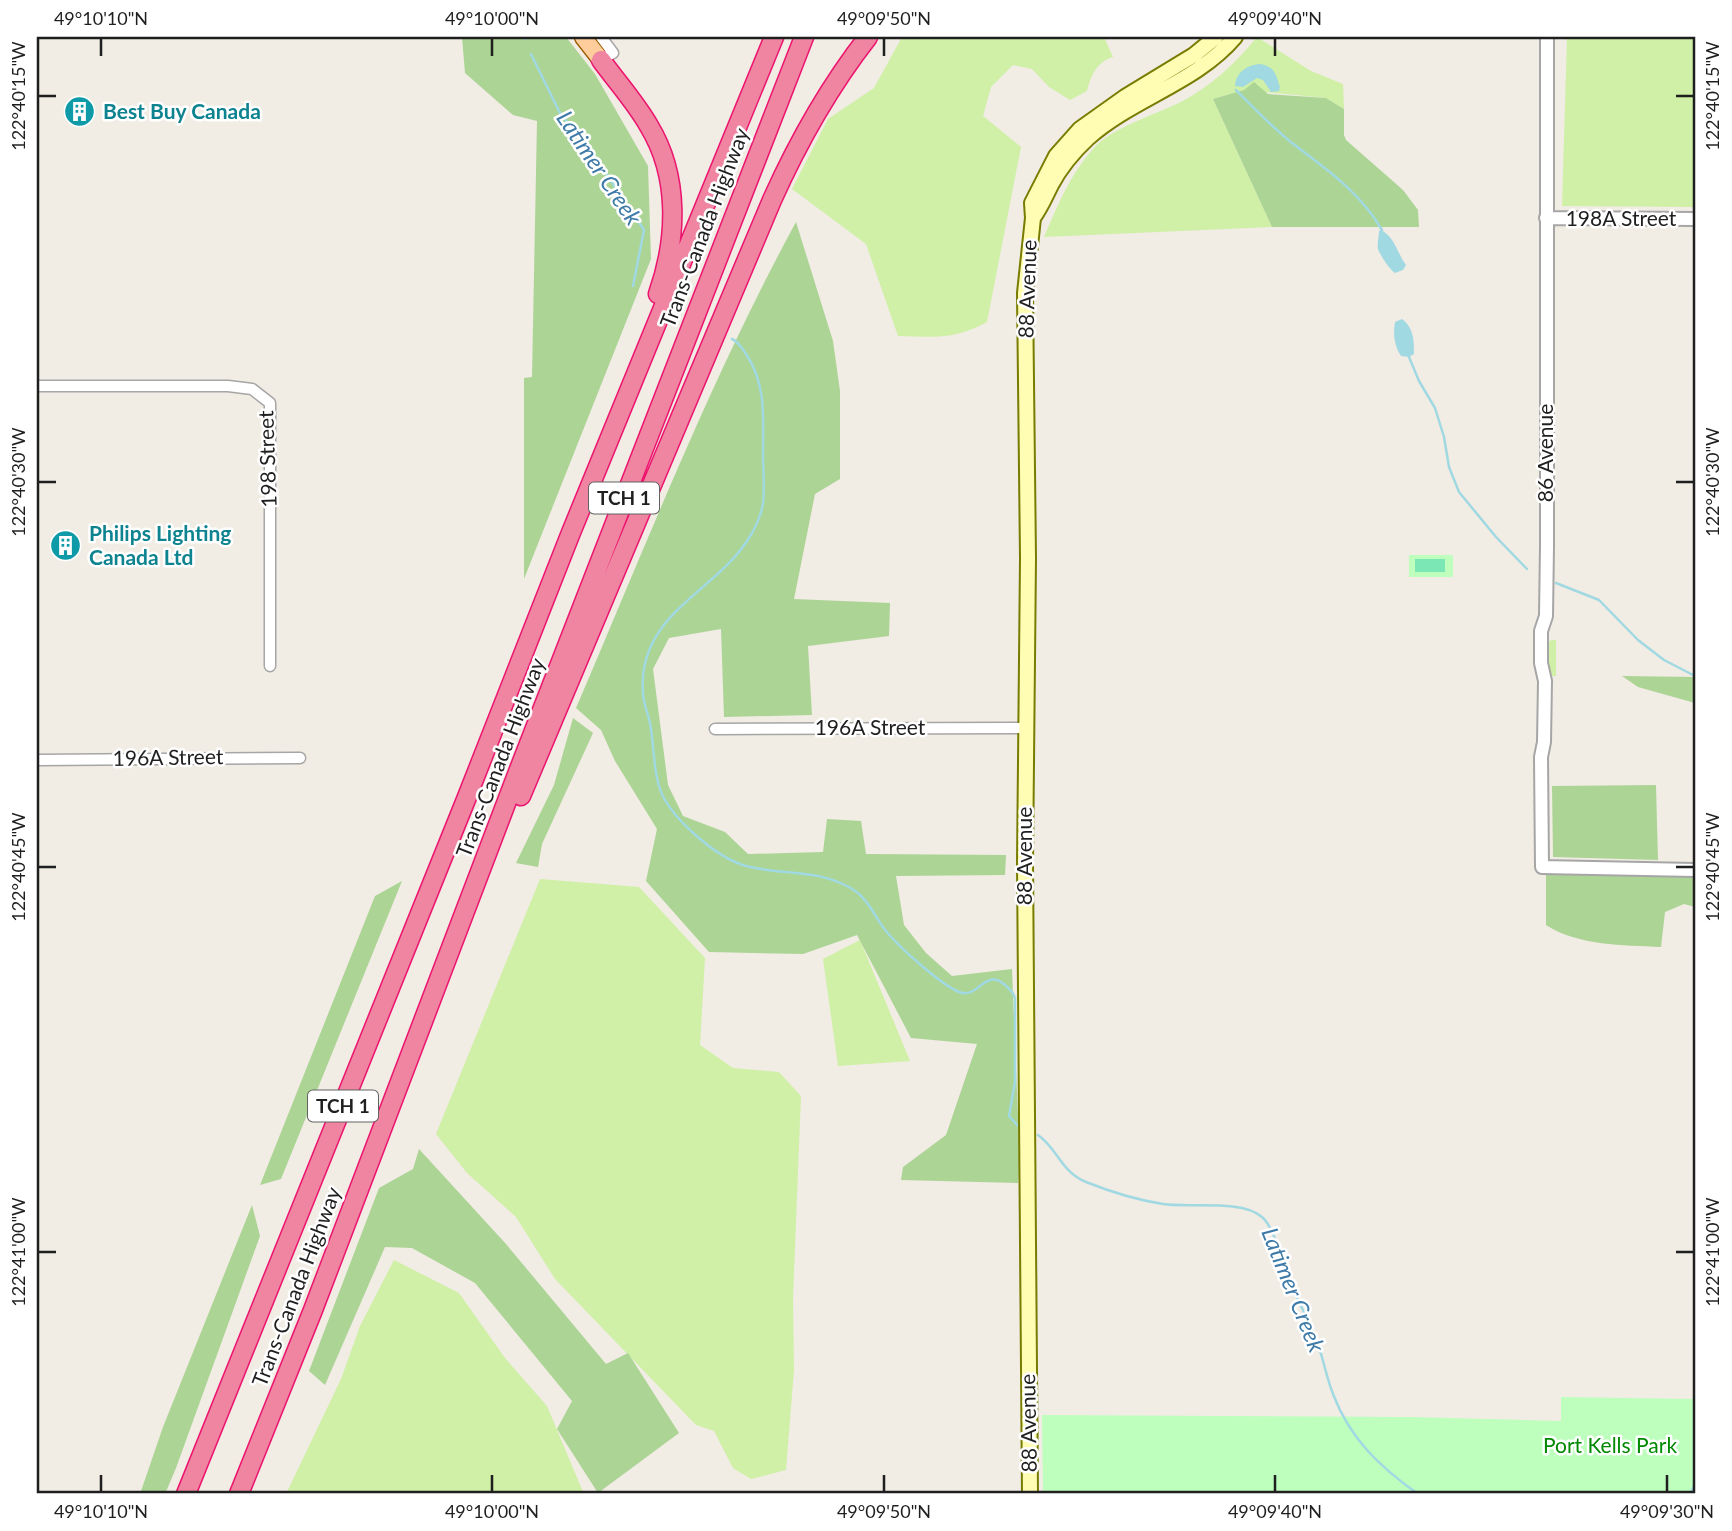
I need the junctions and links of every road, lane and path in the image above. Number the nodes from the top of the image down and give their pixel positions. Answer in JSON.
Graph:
{"nodes":[{"id":1,"x":583,"y":37,"type":"edge"},
{"id":2,"x":601,"y":37,"type":"edge"},
{"id":3,"x":774,"y":37,"type":"edge"},
{"id":4,"x":804,"y":37,"type":"edge"},
{"id":5,"x":1216,"y":37,"type":"edge"},
{"id":6,"x":1236,"y":37,"type":"edge"},
{"id":7,"x":1547,"y":37,"type":"edge"},
{"id":8,"x":864,"y":40,"type":"edge"},
{"id":9,"x":607,"y":56,"type":"junction"},
{"id":10,"x":1032,"y":218,"type":"junction"},
{"id":11,"x":1546,"y":218,"type":"junction"},
{"id":12,"x":1695,"y":219,"type":"edge"},
{"id":13,"x":37,"y":386,"type":"edge"},
{"id":14,"x":605,"y":449,"type":"junction"},
{"id":15,"x":270,"y":666,"type":"dead end"},
{"id":16,"x":1025,"y":727,"type":"junction"},
{"id":17,"x":715,"y":729,"type":"dead end"},
{"id":18,"x":300,"y":758,"type":"dead end"},
{"id":19,"x":37,"y":760,"type":"edge"},
{"id":20,"x":1695,"y":870,"type":"edge"},
{"id":21,"x":468,"y":910,"type":"junction"},
{"id":22,"x":211,"y":1434,"type":"junction"},
{"id":23,"x":186,"y":1494,"type":"edge"},
{"id":24,"x":191,"y":1494,"type":"edge"},
{"id":25,"x":239,"y":1494,"type":"edge"},
{"id":26,"x":1030,"y":1494,"type":"edge"}],
"edges":[{"from":1,"to":9,"type":"main road"},
{"from":2,"to":9,"type":"street"},
{"from":3,"to":14,"type":"highway","name":"Trans-Canada Highway","number":"TCH 1"},
{"from":4,"to":21,"type":"highway","name":"Trans-Canada Highway","number":"TCH 1"},
{"from":5,"to":10,"type":"main road","name":"88 Avenue"},
{"from":6,"to":10,"type":"main road"},
{"from":7,"to":11,"type":"street","name":"86 Avenue"},
{"from":8,"to":21,"type":"highway"},
{"from":9,"to":14,"type":"highway"},
{"from":10,"to":16,"type":"main road","name":"88 Avenue"},
{"from":11,"to":12,"type":"street","name":"198A Street"},
{"from":11,"to":20,"type":"street","name":"86 Avenue"},
{"from":13,"to":15,"type":"street","name":"198 Street"},
{"from":14,"to":22,"type":"highway","name":"Trans-Canada Highway","number":"TCH 1"},
{"from":16,"to":17,"type":"street","name":"196A Street"},
{"from":16,"to":26,"type":"main road","name":"88 Avenue"},
{"from":18,"to":19,"type":"street","name":"196A Street"},
{"from":21,"to":25,"type":"highway","name":"Trans-Canada Highway","number":"TCH 1"},
{"from":22,"to":23,"type":"highway","name":"Trans-Canada Highway","number":"TCH 1"},
{"from":22,"to":24,"type":"highway","name":"Trans-Canada Highway"}]}
